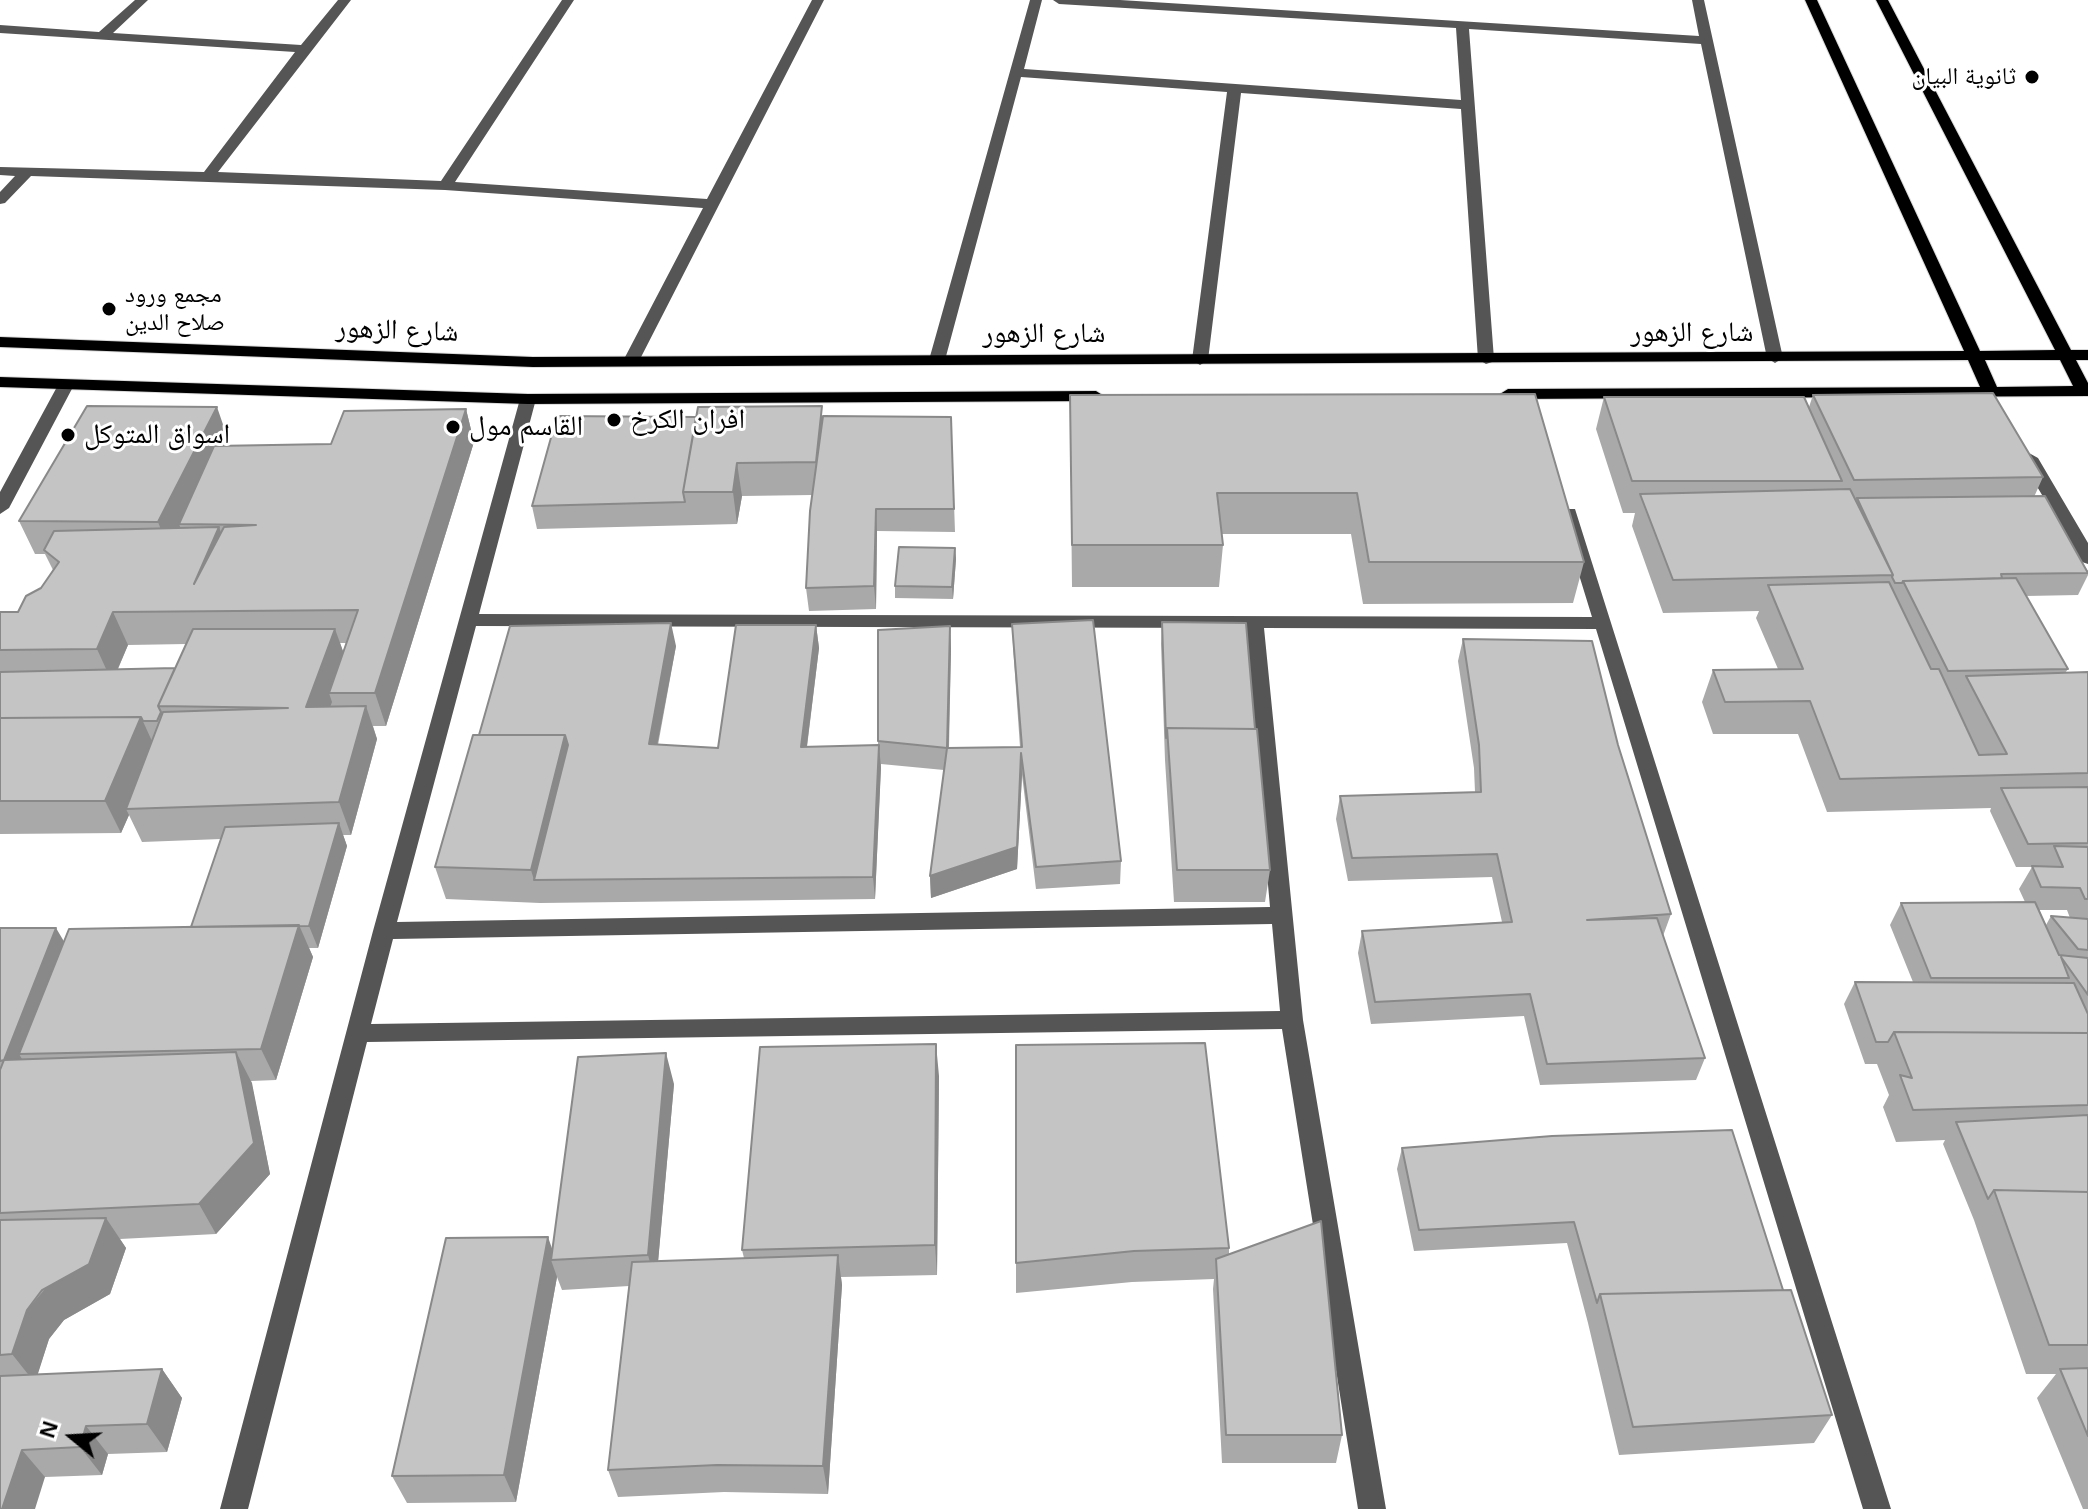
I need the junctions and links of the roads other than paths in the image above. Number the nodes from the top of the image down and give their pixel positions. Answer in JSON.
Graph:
{"nodes":[{"id":1,"x":142,"y":0,"type":"edge"},
{"id":2,"x":345,"y":0,"type":"edge"},
{"id":3,"x":568,"y":0,"type":"edge"},
{"id":4,"x":818,"y":0,"type":"edge"},
{"id":5,"x":1036,"y":0,"type":"edge"},
{"id":6,"x":1059,"y":0,"type":"edge"},
{"id":7,"x":1698,"y":0,"type":"edge"},
{"id":8,"x":1811,"y":0,"type":"edge"},
{"id":9,"x":1882,"y":0,"type":"edge"},
{"id":10,"x":1243,"y":5,"type":"edge"},
{"id":11,"x":1462,"y":24,"type":"junction"},
{"id":12,"x":0,"y":29,"type":"edge"},
{"id":13,"x":102,"y":36,"type":"junction"},
{"id":14,"x":1705,"y":40,"type":"junction"},
{"id":15,"x":304,"y":49,"type":"junction"},
{"id":16,"x":1018,"y":73,"type":"junction"},
{"id":17,"x":1234,"y":91,"type":"junction"},
{"id":18,"x":1467,"y":105,"type":"junction"},
{"id":19,"x":0,"y":171,"type":"edge"},
{"id":20,"x":27,"y":172,"type":"junction"},
{"id":21,"x":208,"y":176,"type":"junction"},
{"id":22,"x":445,"y":186,"type":"junction"},
{"id":23,"x":0,"y":200,"type":"edge"},
{"id":24,"x":713,"y":204,"type":"junction"},
{"id":25,"x":0,"y":342,"type":"edge"},
{"id":26,"x":2064,"y":355,"type":"junction"},
{"id":27,"x":2088,"y":355,"type":"edge"},
{"id":28,"x":1973,"y":357,"type":"junction"},
{"id":29,"x":1775,"y":358,"type":"junction"},
{"id":30,"x":1486,"y":359,"type":"junction"},
{"id":31,"x":937,"y":360,"type":"junction"},
{"id":32,"x":1200,"y":360,"type":"junction"},
{"id":33,"x":631,"y":361,"type":"junction"},
{"id":34,"x":884,"y":379,"type":"junction"},
{"id":35,"x":0,"y":382,"type":"edge"},
{"id":36,"x":66,"y":385,"type":"junction"},
{"id":37,"x":2086,"y":391,"type":"edge"},
{"id":38,"x":1485,"y":395,"type":"edge"},
{"id":39,"x":1120,"y":396,"type":"edge"},
{"id":40,"x":1994,"y":398,"type":"junction"},
{"id":41,"x":528,"y":399,"type":"junction"},
{"id":42,"x":2021,"y":443,"type":"edge"},
{"id":43,"x":1561,"y":486,"type":"edge"},
{"id":44,"x":0,"y":508,"type":"edge"},
{"id":45,"x":2088,"y":558,"type":"edge"},
{"id":46,"x":468,"y":620,"type":"junction"},
{"id":47,"x":1254,"y":621,"type":"junction"},
{"id":48,"x":1603,"y":623,"type":"junction"},
{"id":49,"x":1282,"y":915,"type":"junction"},
{"id":50,"x":384,"y":931,"type":"junction"},
{"id":51,"x":1292,"y":1020,"type":"junction"},
{"id":52,"x":358,"y":1033,"type":"junction"},
{"id":53,"x":234,"y":1509,"type":"edge"},
{"id":54,"x":1372,"y":1509,"type":"edge"},
{"id":55,"x":1877,"y":1509,"type":"edge"}],
"edges":[{"from":1,"to":13,"type":"street"},
{"from":2,"to":15,"type":"street"},
{"from":3,"to":22,"type":"street"},
{"from":4,"to":24,"type":"street"},
{"from":5,"to":16,"type":"street"},
{"from":6,"to":10,"type":"street"},
{"from":7,"to":14,"type":"street"},
{"from":8,"to":28,"type":"main road"},
{"from":9,"to":26,"type":"main road"},
{"from":10,"to":11,"type":"street"},
{"from":11,"to":14,"type":"street"},
{"from":11,"to":18,"type":"street"},
{"from":12,"to":13,"type":"street"},
{"from":13,"to":15,"type":"street"},
{"from":14,"to":29,"type":"street"},
{"from":15,"to":21,"type":"street"},
{"from":16,"to":17,"type":"street"},
{"from":16,"to":31,"type":"street"},
{"from":17,"to":18,"type":"street"},
{"from":17,"to":32,"type":"street"},
{"from":18,"to":30,"type":"street"},
{"from":19,"to":20,"type":"street"},
{"from":20,"to":21,"type":"street"},
{"from":20,"to":23,"type":"street"},
{"from":21,"to":22,"type":"street"},
{"from":22,"to":24,"type":"street"},
{"from":24,"to":33,"type":"street"},
{"from":25,"to":33,"type":"main road","name":"شارع الزهور"},
{"from":26,"to":27,"type":"main road","name":"شارع الزهور"},
{"from":26,"to":28,"type":"main road","name":"شارع الزهور"},
{"from":26,"to":37,"type":"main road"},
{"from":28,"to":29,"type":"main road","name":"شارع الزهور"},
{"from":28,"to":40,"type":"main road"},
{"from":29,"to":30,"type":"main road","name":"شارع الزهور"},
{"from":30,"to":32,"type":"main road","name":"شارع الزهور"},
{"from":31,"to":32,"type":"main road","name":"شارع الزهور"},
{"from":31,"to":34,"type":"main road","name":"شارع الزهور"},
{"from":33,"to":34,"type":"main road","name":"شارع الزهور"},
{"from":34,"to":39,"type":"main road","name":"شارع الزهور"},
{"from":34,"to":41,"type":"main road","name":"شارع الزهور"},
{"from":35,"to":36,"type":"main road","name":"شارع الزهور"},
{"from":36,"to":41,"type":"main road","name":"شارع الزهور"},
{"from":36,"to":44,"type":"street"},
{"from":37,"to":40,"type":"main road"},
{"from":38,"to":40,"type":"main road"},
{"from":41,"to":46,"type":"street"},
{"from":42,"to":45,"type":"street"},
{"from":43,"to":48,"type":"street"},
{"from":46,"to":47,"type":"street"},
{"from":46,"to":50,"type":"street"},
{"from":47,"to":48,"type":"street"},
{"from":47,"to":49,"type":"street"},
{"from":48,"to":55,"type":"street"},
{"from":49,"to":50,"type":"street"},
{"from":49,"to":51,"type":"street"},
{"from":50,"to":52,"type":"street"},
{"from":51,"to":52,"type":"street"},
{"from":51,"to":54,"type":"street"},
{"from":52,"to":53,"type":"street"}]}
